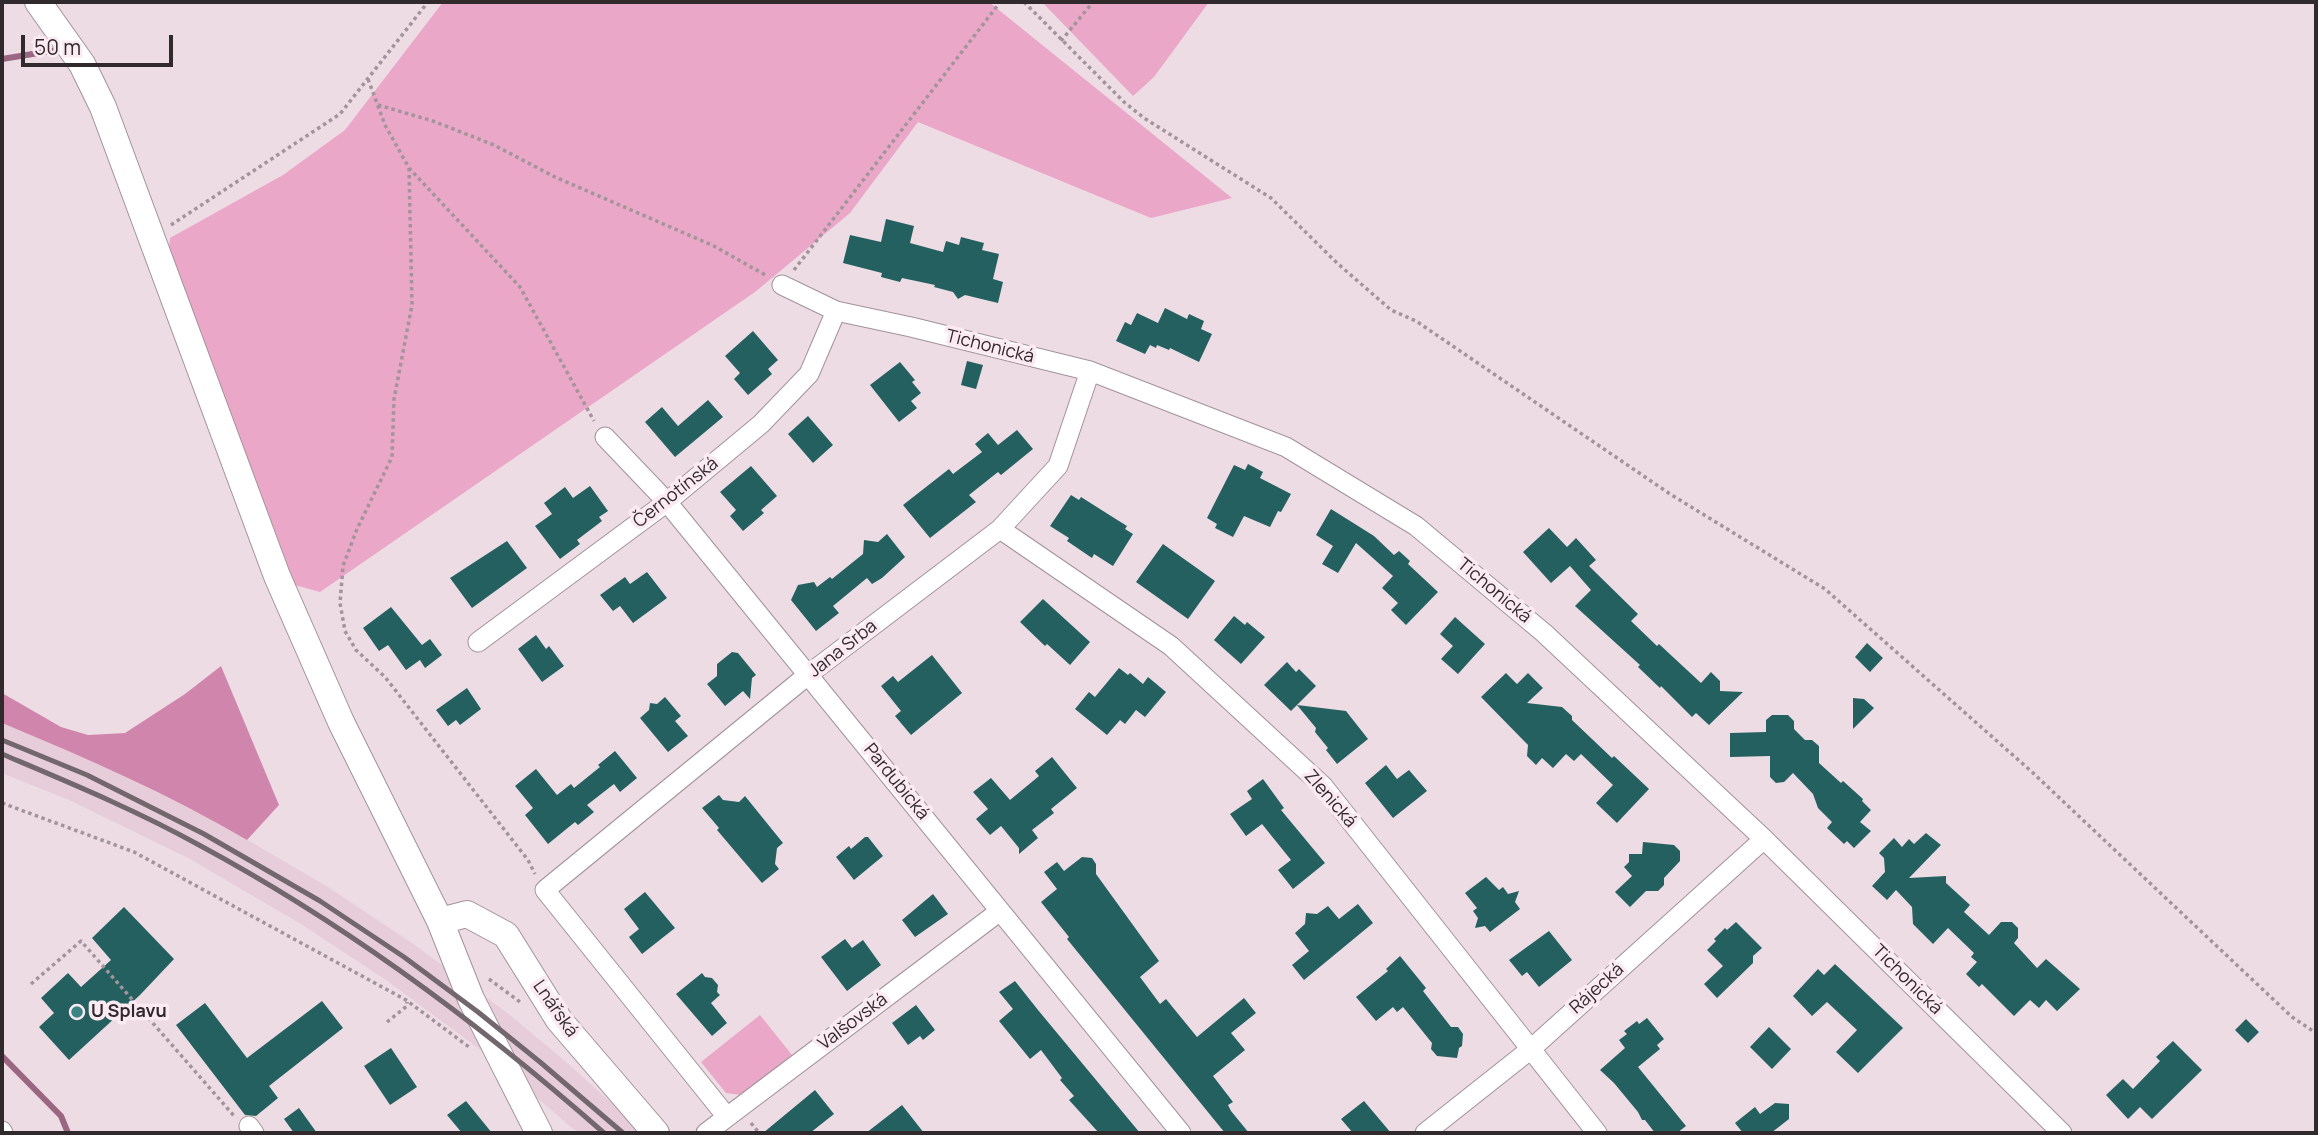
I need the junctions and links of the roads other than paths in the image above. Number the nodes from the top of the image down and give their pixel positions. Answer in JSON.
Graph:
{"nodes":[{"id":1,"x":38,"y":2,"type":"edge"},
{"id":2,"x":782,"y":285,"type":"road end"},
{"id":3,"x":836,"y":311,"type":"junction"},
{"id":4,"x":1090,"y":372,"type":"junction"},
{"id":5,"x":605,"y":437,"type":"road end"},
{"id":6,"x":667,"y":502,"type":"junction"},
{"id":7,"x":1000,"y":529,"type":"junction"},
{"id":8,"x":478,"y":642,"type":"dead end"},
{"id":9,"x":809,"y":674,"type":"junction"},
{"id":10,"x":1764,"y":839,"type":"junction"},
{"id":11,"x":1000,"y":911,"type":"junction"},
{"id":12,"x":440,"y":921,"type":"junction"},
{"id":13,"x":1531,"y":1049,"type":"junction"},
{"id":14,"x":727,"y":1116,"type":"junction"},
{"id":15,"x":539,"y":1133,"type":"edge"},
{"id":16,"x":656,"y":1133,"type":"edge"},
{"id":17,"x":706,"y":1133,"type":"edge"},
{"id":18,"x":1181,"y":1133,"type":"edge"},
{"id":19,"x":1425,"y":1133,"type":"edge"},
{"id":20,"x":1597,"y":1133,"type":"edge"},
{"id":21,"x":2062,"y":1133,"type":"edge"}],
"edges":[{"from":1,"to":12,"type":"street"},
{"from":2,"to":3,"type":"street","name":"Tichonická"},
{"from":3,"to":4,"type":"street","name":"Tichonická"},
{"from":3,"to":6,"type":"street","name":"Černotínská"},
{"from":4,"to":7,"type":"street","name":"Jana Srba"},
{"from":4,"to":10,"type":"street","name":"Tichonická"},
{"from":5,"to":6,"type":"street","name":"Pardubická"},
{"from":6,"to":8,"type":"street","name":"Černotínská"},
{"from":6,"to":9,"type":"street","name":"Pardubická"},
{"from":7,"to":9,"type":"street","name":"Jana Srba"},
{"from":7,"to":13,"type":"street","name":"Zlenická"},
{"from":9,"to":11,"type":"street","name":"Pardubická"},
{"from":9,"to":14,"type":"street","name":"Jana Srba"},
{"from":10,"to":13,"type":"street","name":"Rájecká"},
{"from":10,"to":21,"type":"street","name":"Tichonická"},
{"from":11,"to":14,"type":"street","name":"Valšovská"},
{"from":11,"to":18,"type":"street","name":"Pardubická"},
{"from":12,"to":15,"type":"street"},
{"from":12,"to":16,"type":"street","name":"Lnářská"},
{"from":13,"to":19,"type":"street","name":"Rájecká"},
{"from":13,"to":20,"type":"street","name":"Zlenická"},
{"from":14,"to":17,"type":"street","name":"Valšovská"}]}
